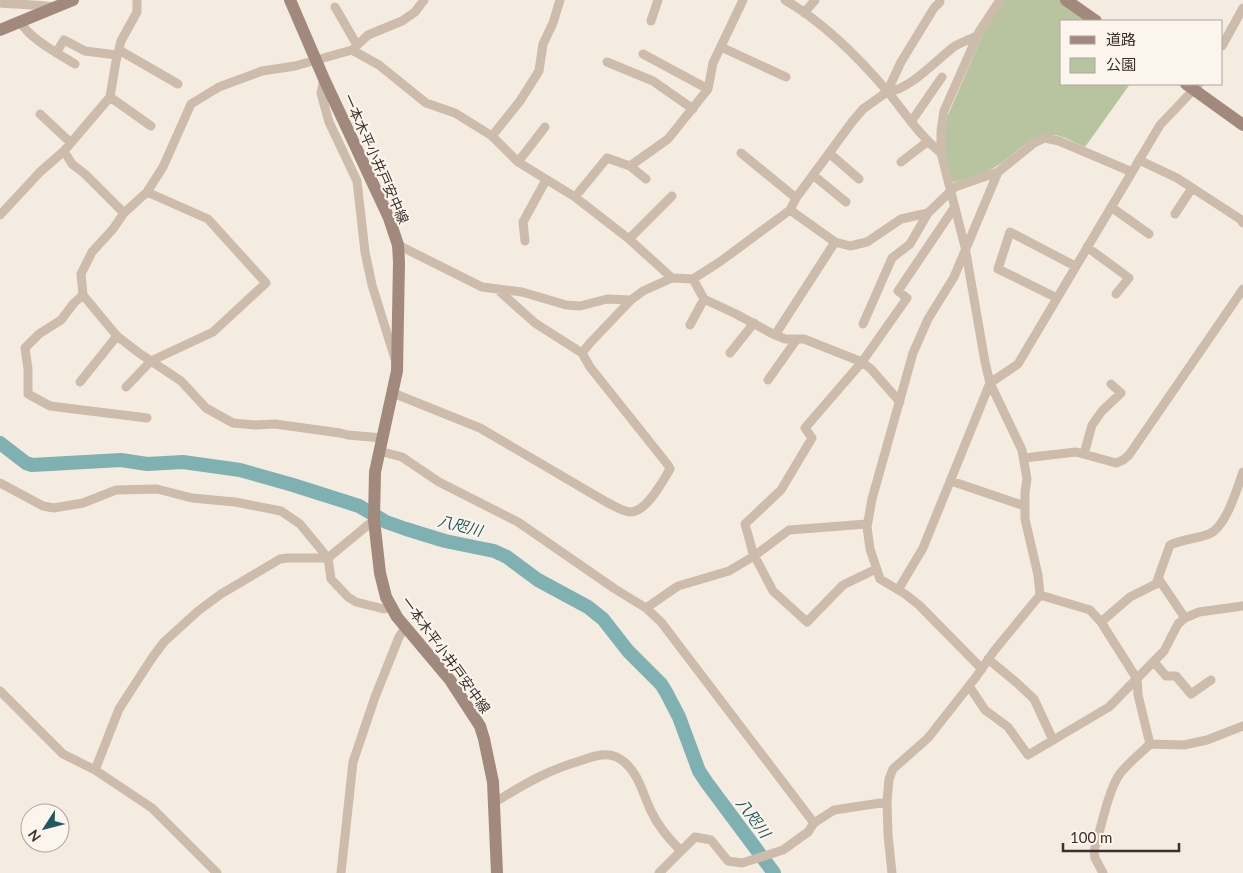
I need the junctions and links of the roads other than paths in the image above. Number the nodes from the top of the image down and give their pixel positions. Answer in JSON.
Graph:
{"nodes":[{"id":1,"x":73,"y":0,"type":"edge"},
{"id":2,"x":137,"y":0,"type":"edge"},
{"id":3,"x":290,"y":0,"type":"edge"},
{"id":4,"x":424,"y":0,"type":"edge"},
{"id":5,"x":560,"y":0,"type":"edge"},
{"id":6,"x":658,"y":0,"type":"edge"},
{"id":7,"x":743,"y":0,"type":"edge"},
{"id":8,"x":784,"y":0,"type":"edge"},
{"id":9,"x":815,"y":0,"type":"edge"},
{"id":10,"x":1000,"y":0,"type":"edge"},
{"id":11,"x":1066,"y":0,"type":"edge"},
{"id":12,"x":940,"y":2,"type":"dead end"},
{"id":13,"x":0,"y":3,"type":"edge"},
{"id":14,"x":18,"y":3,"type":"edge"},
{"id":15,"x":54,"y":7,"type":"junction"},
{"id":16,"x":335,"y":8,"type":"dead end"},
{"id":17,"x":1243,"y":8,"type":"edge"},
{"id":18,"x":804,"y":13,"type":"junction"},
{"id":19,"x":1095,"y":20,"type":"edge"},
{"id":20,"x":20,"y":21,"type":"junction"},
{"id":21,"x":651,"y":21,"type":"dead end"},
{"id":22,"x":0,"y":30,"type":"edge"},
{"id":23,"x":977,"y":36,"type":"junction"},
{"id":24,"x":1223,"y":44,"type":"edge"},
{"id":25,"x":721,"y":47,"type":"junction"},
{"id":26,"x":355,"y":48,"type":"junction"},
{"id":27,"x":56,"y":52,"type":"junction"},
{"id":28,"x":118,"y":52,"type":"junction"},
{"id":29,"x":643,"y":54,"type":"dead end"},
{"id":30,"x":315,"y":60,"type":"junction"},
{"id":31,"x":607,"y":62,"type":"dead end"},
{"id":32,"x":75,"y":64,"type":"dead end"},
{"id":33,"x":786,"y":77,"type":"dead end"},
{"id":34,"x":942,"y":77,"type":"dead end"},
{"id":35,"x":324,"y":79,"type":"junction"},
{"id":36,"x":178,"y":84,"type":"dead end"},
{"id":37,"x":1193,"y":86,"type":"edge"},
{"id":38,"x":708,"y":89,"type":"junction"},
{"id":39,"x":887,"y":92,"type":"junction"},
{"id":40,"x":110,"y":97,"type":"junction"},
{"id":41,"x":692,"y":109,"type":"junction"},
{"id":42,"x":40,"y":114,"type":"dead end"},
{"id":43,"x":911,"y":122,"type":"junction"},
{"id":44,"x":1243,"y":125,"type":"edge"},
{"id":45,"x":151,"y":126,"type":"dead end"},
{"id":46,"x":545,"y":127,"type":"dead end"},
{"id":47,"x":492,"y":136,"type":"junction"},
{"id":48,"x":927,"y":142,"type":"junction"},
{"id":49,"x":71,"y":143,"type":"junction"},
{"id":50,"x":64,"y":151,"type":"junction"},
{"id":51,"x":740,"y":153,"type":"dead end"},
{"id":52,"x":829,"y":153,"type":"junction"},
{"id":53,"x":941,"y":153,"type":"junction"},
{"id":54,"x":1139,"y":160,"type":"junction"},
{"id":55,"x":518,"y":162,"type":"junction"},
{"id":56,"x":901,"y":162,"type":"dead end"},
{"id":57,"x":630,"y":166,"type":"junction"},
{"id":58,"x":998,"y":172,"type":"junction"},
{"id":59,"x":1132,"y":172,"type":"junction"},
{"id":60,"x":813,"y":175,"type":"junction"},
{"id":61,"x":646,"y":179,"type":"dead end"},
{"id":62,"x":859,"y":179,"type":"dead end"},
{"id":63,"x":546,"y":180,"type":"junction"},
{"id":64,"x":1192,"y":188,"type":"junction"},
{"id":65,"x":147,"y":192,"type":"junction"},
{"id":66,"x":950,"y":192,"type":"junction"},
{"id":67,"x":672,"y":196,"type":"dead end"},
{"id":68,"x":575,"y":197,"type":"junction"},
{"id":69,"x":796,"y":198,"type":"junction"},
{"id":70,"x":846,"y":202,"type":"dead end"},
{"id":71,"x":1111,"y":207,"type":"junction"},
{"id":72,"x":954,"y":208,"type":"junction"},
{"id":73,"x":790,"y":210,"type":"junction"},
{"id":74,"x":124,"y":213,"type":"junction"},
{"id":75,"x":928,"y":213,"type":"junction"},
{"id":76,"x":1175,"y":214,"type":"dead end"},
{"id":77,"x":0,"y":215,"type":"edge"},
{"id":78,"x":1243,"y":222,"type":"edge"},
{"id":79,"x":1149,"y":234,"type":"dead end"},
{"id":80,"x":629,"y":239,"type":"junction"},
{"id":81,"x":525,"y":241,"type":"dead end"},
{"id":82,"x":835,"y":242,"type":"junction"},
{"id":83,"x":398,"y":245,"type":"junction"},
{"id":84,"x":965,"y":247,"type":"junction"},
{"id":85,"x":1087,"y":247,"type":"junction"},
{"id":86,"x":1075,"y":266,"type":"junction"},
{"id":87,"x":672,"y":278,"type":"junction"},
{"id":88,"x":693,"y":279,"type":"junction"},
{"id":89,"x":496,"y":289,"type":"junction"},
{"id":90,"x":1243,"y":290,"type":"edge"},
{"id":91,"x":1116,"y":294,"type":"dead end"},
{"id":92,"x":83,"y":295,"type":"junction"},
{"id":93,"x":1057,"y":298,"type":"junction"},
{"id":94,"x":704,"y":299,"type":"junction"},
{"id":95,"x":631,"y":300,"type":"junction"},
{"id":96,"x":754,"y":323,"type":"junction"},
{"id":97,"x":863,"y":324,"type":"dead end"},
{"id":98,"x":690,"y":325,"type":"dead end"},
{"id":99,"x":775,"y":335,"type":"junction"},
{"id":100,"x":117,"y":336,"type":"junction"},
{"id":101,"x":797,"y":339,"type":"junction"},
{"id":102,"x":582,"y":353,"type":"junction"},
{"id":103,"x":730,"y":353,"type":"dead end"},
{"id":104,"x":151,"y":361,"type":"junction"},
{"id":105,"x":862,"y":362,"type":"junction"},
{"id":106,"x":397,"y":366,"type":"junction"},
{"id":107,"x":768,"y":380,"type":"dead end"},
{"id":108,"x":80,"y":382,"type":"dead end"},
{"id":109,"x":990,"y":383,"type":"junction"},
{"id":110,"x":1111,"y":384,"type":"dead end"},
{"id":111,"x":126,"y":387,"type":"dead end"},
{"id":112,"x":393,"y":393,"type":"junction"},
{"id":113,"x":900,"y":402,"type":"junction"},
{"id":114,"x":147,"y":418,"type":"dead end"},
{"id":115,"x":382,"y":438,"type":"junction"},
{"id":116,"x":379,"y":451,"type":"junction"},
{"id":117,"x":1084,"y":454,"type":"junction"},
{"id":118,"x":1024,"y":458,"type":"junction"},
{"id":119,"x":1242,"y":477,"type":"edge"},
{"id":120,"x":951,"y":481,"type":"junction"},
{"id":121,"x":0,"y":484,"type":"edge"},
{"id":122,"x":1025,"y":506,"type":"junction"},
{"id":123,"x":374,"y":520,"type":"junction"},
{"id":124,"x":868,"y":524,"type":"junction"},
{"id":125,"x":754,"y":556,"type":"junction"},
{"id":126,"x":328,"y":558,"type":"junction"},
{"id":127,"x":876,"y":569,"type":"junction"},
{"id":128,"x":1158,"y":578,"type":"junction"},
{"id":129,"x":898,"y":590,"type":"junction"},
{"id":130,"x":1040,"y":595,"type":"junction"},
{"id":131,"x":1243,"y":606,"type":"edge"},
{"id":132,"x":392,"y":607,"type":"junction"},
{"id":133,"x":646,"y":608,"type":"junction"},
{"id":134,"x":1185,"y":618,"type":"junction"},
{"id":135,"x":1101,"y":622,"type":"junction"},
{"id":136,"x":405,"y":628,"type":"junction"},
{"id":137,"x":988,"y":660,"type":"junction"},
{"id":138,"x":1154,"y":662,"type":"junction"},
{"id":139,"x":982,"y":669,"type":"junction"},
{"id":140,"x":1137,"y":679,"type":"junction"},
{"id":141,"x":1211,"y":680,"type":"dead end"},
{"id":142,"x":969,"y":686,"type":"junction"},
{"id":143,"x":0,"y":691,"type":"edge"},
{"id":144,"x":1243,"y":726,"type":"edge"},
{"id":145,"x":1053,"y":740,"type":"junction"},
{"id":146,"x":1150,"y":744,"type":"junction"},
{"id":147,"x":95,"y":770,"type":"junction"},
{"id":148,"x":887,"y":802,"type":"junction"},
{"id":149,"x":494,"y":803,"type":"junction"},
{"id":150,"x":814,"y":823,"type":"junction"},
{"id":151,"x":680,"y":850,"type":"junction"},
{"id":152,"x":215,"y":872,"type":"edge"},
{"id":153,"x":340,"y":873,"type":"edge"},
{"id":154,"x":497,"y":873,"type":"edge"},
{"id":155,"x":659,"y":873,"type":"edge"},
{"id":156,"x":892,"y":873,"type":"edge"},
{"id":157,"x":1103,"y":873,"type":"edge"}],
"edges":[{"from":1,"to":15,"type":"main road"},
{"from":2,"to":28,"type":"street"},
{"from":3,"to":30,"type":"main road","name":"一本木平小井戸安中線"},
{"from":4,"to":26,"type":"street"},
{"from":5,"to":47,"type":"street"},
{"from":6,"to":21,"type":"street"},
{"from":7,"to":25,"type":"street"},
{"from":8,"to":18,"type":"street"},
{"from":9,"to":18,"type":"street"},
{"from":10,"to":23,"type":"street"},
{"from":11,"to":19,"type":"main road"},
{"from":12,"to":39,"type":"street"},
{"from":13,"to":14,"type":"street"},
{"from":14,"to":15,"type":"street"},
{"from":15,"to":20,"type":"main road"},
{"from":16,"to":26,"type":"street"},
{"from":17,"to":24,"type":"street"},
{"from":18,"to":39,"type":"street"},
{"from":20,"to":22,"type":"main road"},
{"from":20,"to":27,"type":"street"},
{"from":23,"to":39,"type":"street"},
{"from":23,"to":53,"type":"street"},
{"from":25,"to":33,"type":"street"},
{"from":25,"to":38,"type":"street"},
{"from":26,"to":30,"type":"street"},
{"from":26,"to":47,"type":"street"},
{"from":27,"to":28,"type":"street"},
{"from":27,"to":32,"type":"street"},
{"from":28,"to":36,"type":"street"},
{"from":28,"to":40,"type":"street"},
{"from":29,"to":38,"type":"street"},
{"from":30,"to":35,"type":"main road","name":"一本木平小井戸安中線"},
{"from":30,"to":65,"type":"street"},
{"from":31,"to":41,"type":"street"},
{"from":34,"to":43,"type":"street"},
{"from":35,"to":83,"type":"main road","name":"一本木平小井戸安中線"},
{"from":35,"to":106,"type":"street"},
{"from":37,"to":44,"type":"main road"},
{"from":37,"to":54,"type":"street"},
{"from":38,"to":41,"type":"street"},
{"from":39,"to":43,"type":"street"},
{"from":39,"to":52,"type":"street"},
{"from":40,"to":45,"type":"street"},
{"from":40,"to":49,"type":"street"},
{"from":41,"to":57,"type":"street"},
{"from":42,"to":49,"type":"street"},
{"from":43,"to":48,"type":"street"},
{"from":46,"to":55,"type":"street"},
{"from":47,"to":55,"type":"street"},
{"from":48,"to":53,"type":"street"},
{"from":48,"to":56,"type":"street"},
{"from":49,"to":50,"type":"street"},
{"from":50,"to":74,"type":"street"},
{"from":50,"to":77,"type":"street"},
{"from":51,"to":69,"type":"street"},
{"from":52,"to":60,"type":"street"},
{"from":52,"to":62,"type":"street"},
{"from":53,"to":66,"type":"street"},
{"from":54,"to":59,"type":"street"},
{"from":54,"to":64,"type":"street"},
{"from":55,"to":63,"type":"street"},
{"from":57,"to":61,"type":"street"},
{"from":57,"to":68,"type":"street"},
{"from":58,"to":59,"type":"street"},
{"from":58,"to":66,"type":"street"},
{"from":58,"to":84,"type":"street"},
{"from":59,"to":71,"type":"street"},
{"from":60,"to":69,"type":"street"},
{"from":60,"to":70,"type":"street"},
{"from":63,"to":68,"type":"street"},
{"from":63,"to":81,"type":"street"},
{"from":64,"to":76,"type":"street"},
{"from":64,"to":78,"type":"street"},
{"from":65,"to":74,"type":"street"},
{"from":65,"to":104,"type":"street"},
{"from":66,"to":72,"type":"street"},
{"from":66,"to":75,"type":"street"},
{"from":67,"to":80,"type":"street"},
{"from":68,"to":80,"type":"street"},
{"from":69,"to":73,"type":"street"},
{"from":71,"to":79,"type":"street"},
{"from":71,"to":85,"type":"street"},
{"from":72,"to":84,"type":"street"},
{"from":72,"to":105,"type":"street"},
{"from":73,"to":82,"type":"street"},
{"from":73,"to":88,"type":"street"},
{"from":74,"to":92,"type":"street"},
{"from":75,"to":82,"type":"street"},
{"from":75,"to":97,"type":"street"},
{"from":80,"to":87,"type":"street"},
{"from":82,"to":99,"type":"street"},
{"from":83,"to":89,"type":"street"},
{"from":83,"to":106,"type":"main road","name":"一本木平小井戸安中線"},
{"from":84,"to":109,"type":"street"},
{"from":84,"to":113,"type":"street"},
{"from":85,"to":86,"type":"street"},
{"from":85,"to":91,"type":"street"},
{"from":86,"to":93,"type":"street"},
{"from":86,"to":93,"type":"street"},
{"from":87,"to":88,"type":"street"},
{"from":87,"to":95,"type":"street"},
{"from":88,"to":94,"type":"street"},
{"from":89,"to":95,"type":"street"},
{"from":89,"to":102,"type":"street"},
{"from":90,"to":117,"type":"street"},
{"from":92,"to":100,"type":"street"},
{"from":92,"to":114,"type":"street"},
{"from":93,"to":109,"type":"street"},
{"from":94,"to":96,"type":"street"},
{"from":94,"to":98,"type":"street"},
{"from":95,"to":102,"type":"street"},
{"from":96,"to":99,"type":"street"},
{"from":96,"to":103,"type":"street"},
{"from":99,"to":101,"type":"street"},
{"from":100,"to":104,"type":"street"},
{"from":100,"to":108,"type":"street"},
{"from":101,"to":105,"type":"street"},
{"from":101,"to":107,"type":"street"},
{"from":102,"to":112,"type":"street"},
{"from":104,"to":111,"type":"street"},
{"from":104,"to":115,"type":"street"},
{"from":105,"to":113,"type":"street"},
{"from":105,"to":125,"type":"street"},
{"from":106,"to":112,"type":"main road","name":"一本木平小井戸安中線"},
{"from":109,"to":118,"type":"street"},
{"from":109,"to":120,"type":"street"},
{"from":110,"to":117,"type":"street"},
{"from":112,"to":115,"type":"main road","name":"一本木平小井戸安中線"},
{"from":113,"to":124,"type":"street"},
{"from":115,"to":116,"type":"main road","name":"一本木平小井戸安中線"},
{"from":116,"to":123,"type":"main road","name":"一本木平小井戸安中線"},
{"from":116,"to":133,"type":"street"},
{"from":117,"to":118,"type":"street"},
{"from":118,"to":122,"type":"street"},
{"from":119,"to":128,"type":"street"},
{"from":120,"to":122,"type":"street"},
{"from":120,"to":129,"type":"street"},
{"from":121,"to":126,"type":"street"},
{"from":122,"to":130,"type":"street"},
{"from":123,"to":126,"type":"street"},
{"from":123,"to":132,"type":"main road","name":"一本木平小井戸安中線"},
{"from":124,"to":125,"type":"street"},
{"from":124,"to":127,"type":"street"},
{"from":125,"to":127,"type":"street"},
{"from":125,"to":133,"type":"street"},
{"from":126,"to":132,"type":"street"},
{"from":126,"to":147,"type":"street"},
{"from":127,"to":129,"type":"street"},
{"from":128,"to":134,"type":"street"},
{"from":128,"to":135,"type":"street"},
{"from":129,"to":139,"type":"street"},
{"from":130,"to":135,"type":"street"},
{"from":130,"to":137,"type":"street"},
{"from":131,"to":134,"type":"street"},
{"from":132,"to":136,"type":"main road","name":"一本木平小井戸安中線"},
{"from":133,"to":150,"type":"street"},
{"from":134,"to":138,"type":"street"},
{"from":135,"to":140,"type":"street"},
{"from":136,"to":149,"type":"main road","name":"一本木平小井戸安中線"},
{"from":136,"to":153,"type":"street"},
{"from":137,"to":139,"type":"street"},
{"from":137,"to":145,"type":"street"},
{"from":138,"to":140,"type":"street"},
{"from":138,"to":141,"type":"street"},
{"from":139,"to":142,"type":"street"},
{"from":140,"to":145,"type":"street"},
{"from":140,"to":146,"type":"street"},
{"from":142,"to":145,"type":"street"},
{"from":142,"to":148,"type":"street"},
{"from":143,"to":147,"type":"street"},
{"from":144,"to":146,"type":"street"},
{"from":146,"to":157,"type":"street"},
{"from":147,"to":152,"type":"street"},
{"from":148,"to":150,"type":"street"},
{"from":148,"to":156,"type":"street"},
{"from":149,"to":151,"type":"street"},
{"from":149,"to":154,"type":"main road","name":"一本木平小井戸安中線"},
{"from":150,"to":151,"type":"street"},
{"from":151,"to":155,"type":"street"}]}
